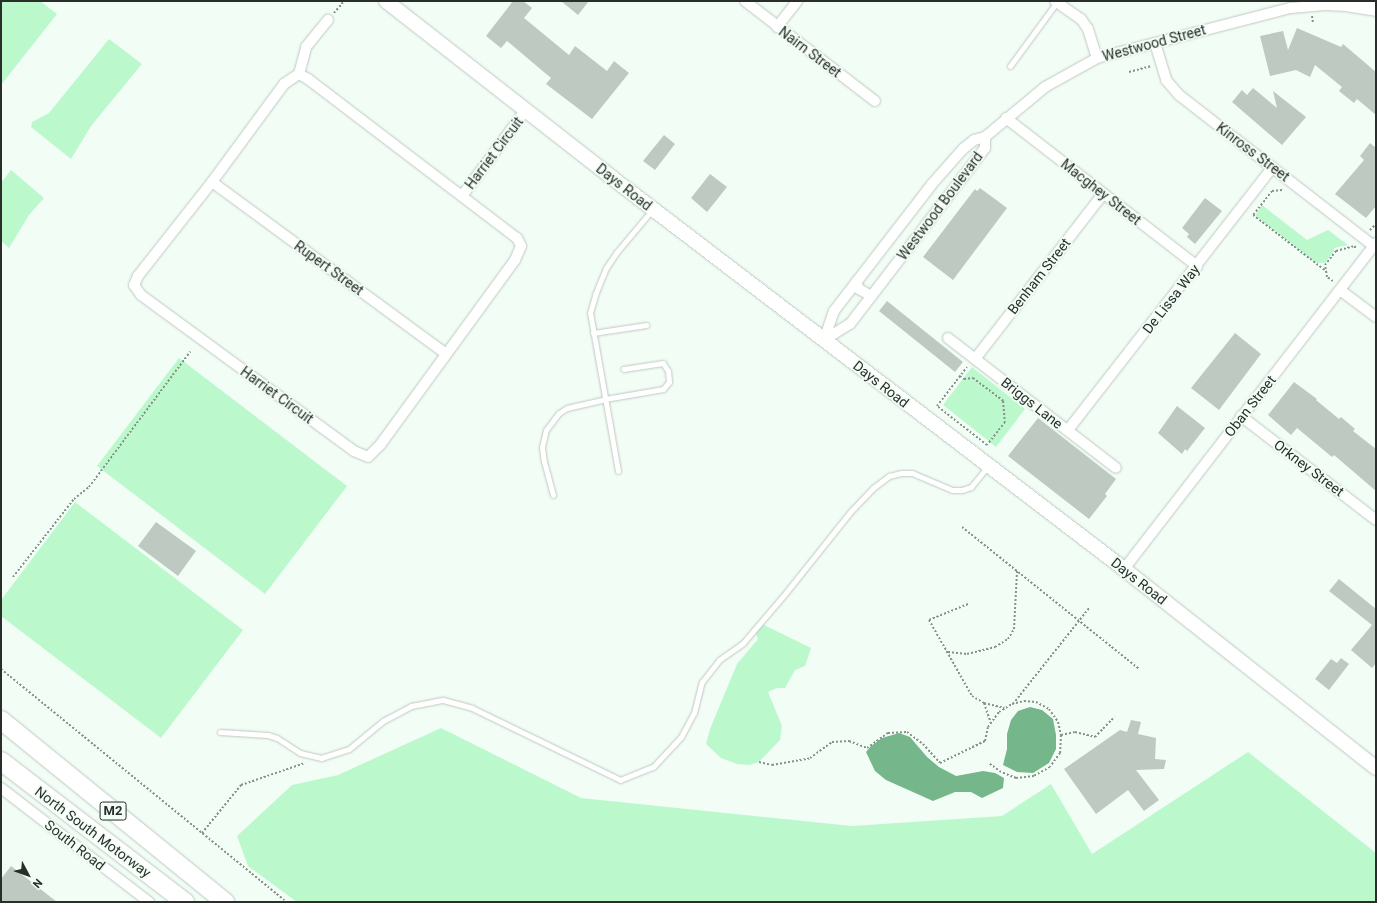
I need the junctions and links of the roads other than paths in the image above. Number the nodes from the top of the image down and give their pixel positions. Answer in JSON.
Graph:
{"nodes":[{"id":1,"x":386,"y":1,"type":"edge"},
{"id":2,"x":745,"y":1,"type":"edge"},
{"id":3,"x":797,"y":1,"type":"edge"},
{"id":4,"x":1374,"y":1,"type":"edge"},
{"id":5,"x":1056,"y":2,"type":"edge"},
{"id":6,"x":1290,"y":4,"type":"edge"},
{"id":7,"x":1346,"y":6,"type":"junction"},
{"id":8,"x":1376,"y":11,"type":"edge"},
{"id":9,"x":328,"y":20,"type":"road end"},
{"id":10,"x":777,"y":27,"type":"junction"},
{"id":11,"x":1155,"y":43,"type":"junction"},
{"id":12,"x":1097,"y":58,"type":"junction"},
{"id":13,"x":1010,"y":66,"type":"dead end"},
{"id":14,"x":299,"y":74,"type":"junction"},
{"id":15,"x":875,"y":101,"type":"dead end"},
{"id":16,"x":525,"y":110,"type":"junction"},
{"id":17,"x":1006,"y":118,"type":"junction"},
{"id":18,"x":985,"y":137,"type":"junction"},
{"id":19,"x":1273,"y":167,"type":"junction"},
{"id":20,"x":212,"y":182,"type":"junction"},
{"id":21,"x":1103,"y":194,"type":"junction"},
{"id":22,"x":462,"y":196,"type":"junction"},
{"id":23,"x":652,"y":209,"type":"junction"},
{"id":24,"x":1375,"y":244,"type":"edge"},
{"id":25,"x":1197,"y":266,"type":"junction"},
{"id":26,"x":856,"y":282,"type":"junction"},
{"id":27,"x":1340,"y":290,"type":"junction"},
{"id":28,"x":871,"y":296,"type":"junction"},
{"id":29,"x":1376,"y":317,"type":"edge"},
{"id":30,"x":646,"y":325,"type":"dead end"},
{"id":31,"x":593,"y":333,"type":"junction"},
{"id":32,"x":948,"y":338,"type":"dead end"},
{"id":33,"x":824,"y":340,"type":"junction"},
{"id":34,"x":445,"y":354,"type":"junction"},
{"id":35,"x":972,"y":362,"type":"junction"},
{"id":36,"x":623,"y":369,"type":"dead end"},
{"id":37,"x":605,"y":399,"type":"junction"},
{"id":38,"x":1241,"y":416,"type":"junction"},
{"id":39,"x":1068,"y":430,"type":"junction"},
{"id":40,"x":988,"y":466,"type":"junction"},
{"id":41,"x":1116,"y":468,"type":"dead end"},
{"id":42,"x":618,"y":471,"type":"dead end"},
{"id":43,"x":553,"y":495,"type":"dead end"},
{"id":44,"x":1376,"y":520,"type":"edge"},
{"id":45,"x":1124,"y":569,"type":"junction"},
{"id":46,"x":1,"y":707,"type":"edge"},
{"id":47,"x":1,"y":720,"type":"edge"},
{"id":48,"x":220,"y":732,"type":"dead end"},
{"id":49,"x":47,"y":756,"type":"junction"},
{"id":50,"x":1,"y":761,"type":"edge"},
{"id":51,"x":1376,"y":768,"type":"edge"},
{"id":52,"x":1,"y":788,"type":"edge"},
{"id":53,"x":149,"y":902,"type":"edge"},
{"id":54,"x":185,"y":902,"type":"edge"},
{"id":55,"x":225,"y":902,"type":"edge"}],
"edges":[{"from":1,"to":16,"type":"street","name":"Days Road"},
{"from":2,"to":10,"type":"street","name":"Nairn Street"},
{"from":3,"to":10,"type":"street"},
{"from":4,"to":7,"type":"street","name":"Westwood Street"},
{"from":5,"to":12,"type":"street"},
{"from":5,"to":13,"type":"lane"},
{"from":6,"to":7,"type":"street","name":"Westwood Street"},
{"from":6,"to":11,"type":"street","name":"Westwood Street"},
{"from":7,"to":8,"type":"street","name":"Westwood Street"},
{"from":9,"to":14,"type":"street"},
{"from":10,"to":15,"type":"street","name":"Nairn Street"},
{"from":11,"to":12,"type":"street","name":"Westwood Street"},
{"from":11,"to":19,"type":"street","name":"Kinross Street"},
{"from":12,"to":17,"type":"street","name":"Westwood Street"},
{"from":14,"to":20,"type":"street","name":"Harriet Circuit"},
{"from":14,"to":22,"type":"street","name":"Harriet Circuit"},
{"from":16,"to":22,"type":"street","name":"Harriet Circuit"},
{"from":16,"to":23,"type":"street","name":"Days Road"},
{"from":17,"to":18,"type":"street","name":"Westwood Street"},
{"from":17,"to":21,"type":"street","name":"Macghey Street"},
{"from":18,"to":26,"type":"street","name":"Westwood Boulevard"},
{"from":18,"to":28,"type":"street","name":"Westwood Boulevard"},
{"from":19,"to":24,"type":"street","name":"Kinross Street"},
{"from":19,"to":25,"type":"street","name":"De Lissa Way"},
{"from":20,"to":34,"type":"street","name":"Rupert Street"},
{"from":20,"to":34,"type":"street","name":"Harriet Circuit"},
{"from":21,"to":25,"type":"street","name":"Macghey Street"},
{"from":21,"to":35,"type":"street","name":"Benham Street"},
{"from":22,"to":34,"type":"street","name":"Harriet Circuit"},
{"from":23,"to":31,"type":"lane"},
{"from":23,"to":33,"type":"street","name":"Days Road"},
{"from":24,"to":27,"type":"street","name":"Oban Street"},
{"from":25,"to":39,"type":"street","name":"De Lissa Way"},
{"from":26,"to":28,"type":"street"},
{"from":26,"to":33,"type":"street","name":"Westwood Boulevard"},
{"from":27,"to":29,"type":"street"},
{"from":27,"to":38,"type":"street","name":"Oban Street"},
{"from":28,"to":33,"type":"street","name":"Westwood Boulevard"},
{"from":30,"to":31,"type":"lane"},
{"from":31,"to":37,"type":"lane"},
{"from":32,"to":35,"type":"street","name":"Briggs Lane"},
{"from":33,"to":40,"type":"street","name":"Days Road"},
{"from":35,"to":39,"type":"street","name":"Briggs Lane"},
{"from":36,"to":37,"type":"lane"},
{"from":37,"to":42,"type":"lane"},
{"from":37,"to":43,"type":"lane"},
{"from":38,"to":44,"type":"street","name":"Orkney Street"},
{"from":38,"to":45,"type":"street","name":"Oban Street"},
{"from":39,"to":41,"type":"street","name":"Briggs Lane"},
{"from":40,"to":45,"type":"street","name":"Days Road"},
{"from":40,"to":48,"type":"lane"},
{"from":45,"to":51,"type":"street","name":"Days Road"},
{"from":46,"to":49,"type":"highway","number":"M2"},
{"from":47,"to":49,"type":"highway","name":"North South Motorway","number":"M2"},
{"from":49,"to":55,"type":"highway","name":"North South Motorway","number":"M2"},
{"from":50,"to":54,"type":"highway","name":"North South Motorway","number":"M2"},
{"from":52,"to":53,"type":"street","name":"South Road"}]}
